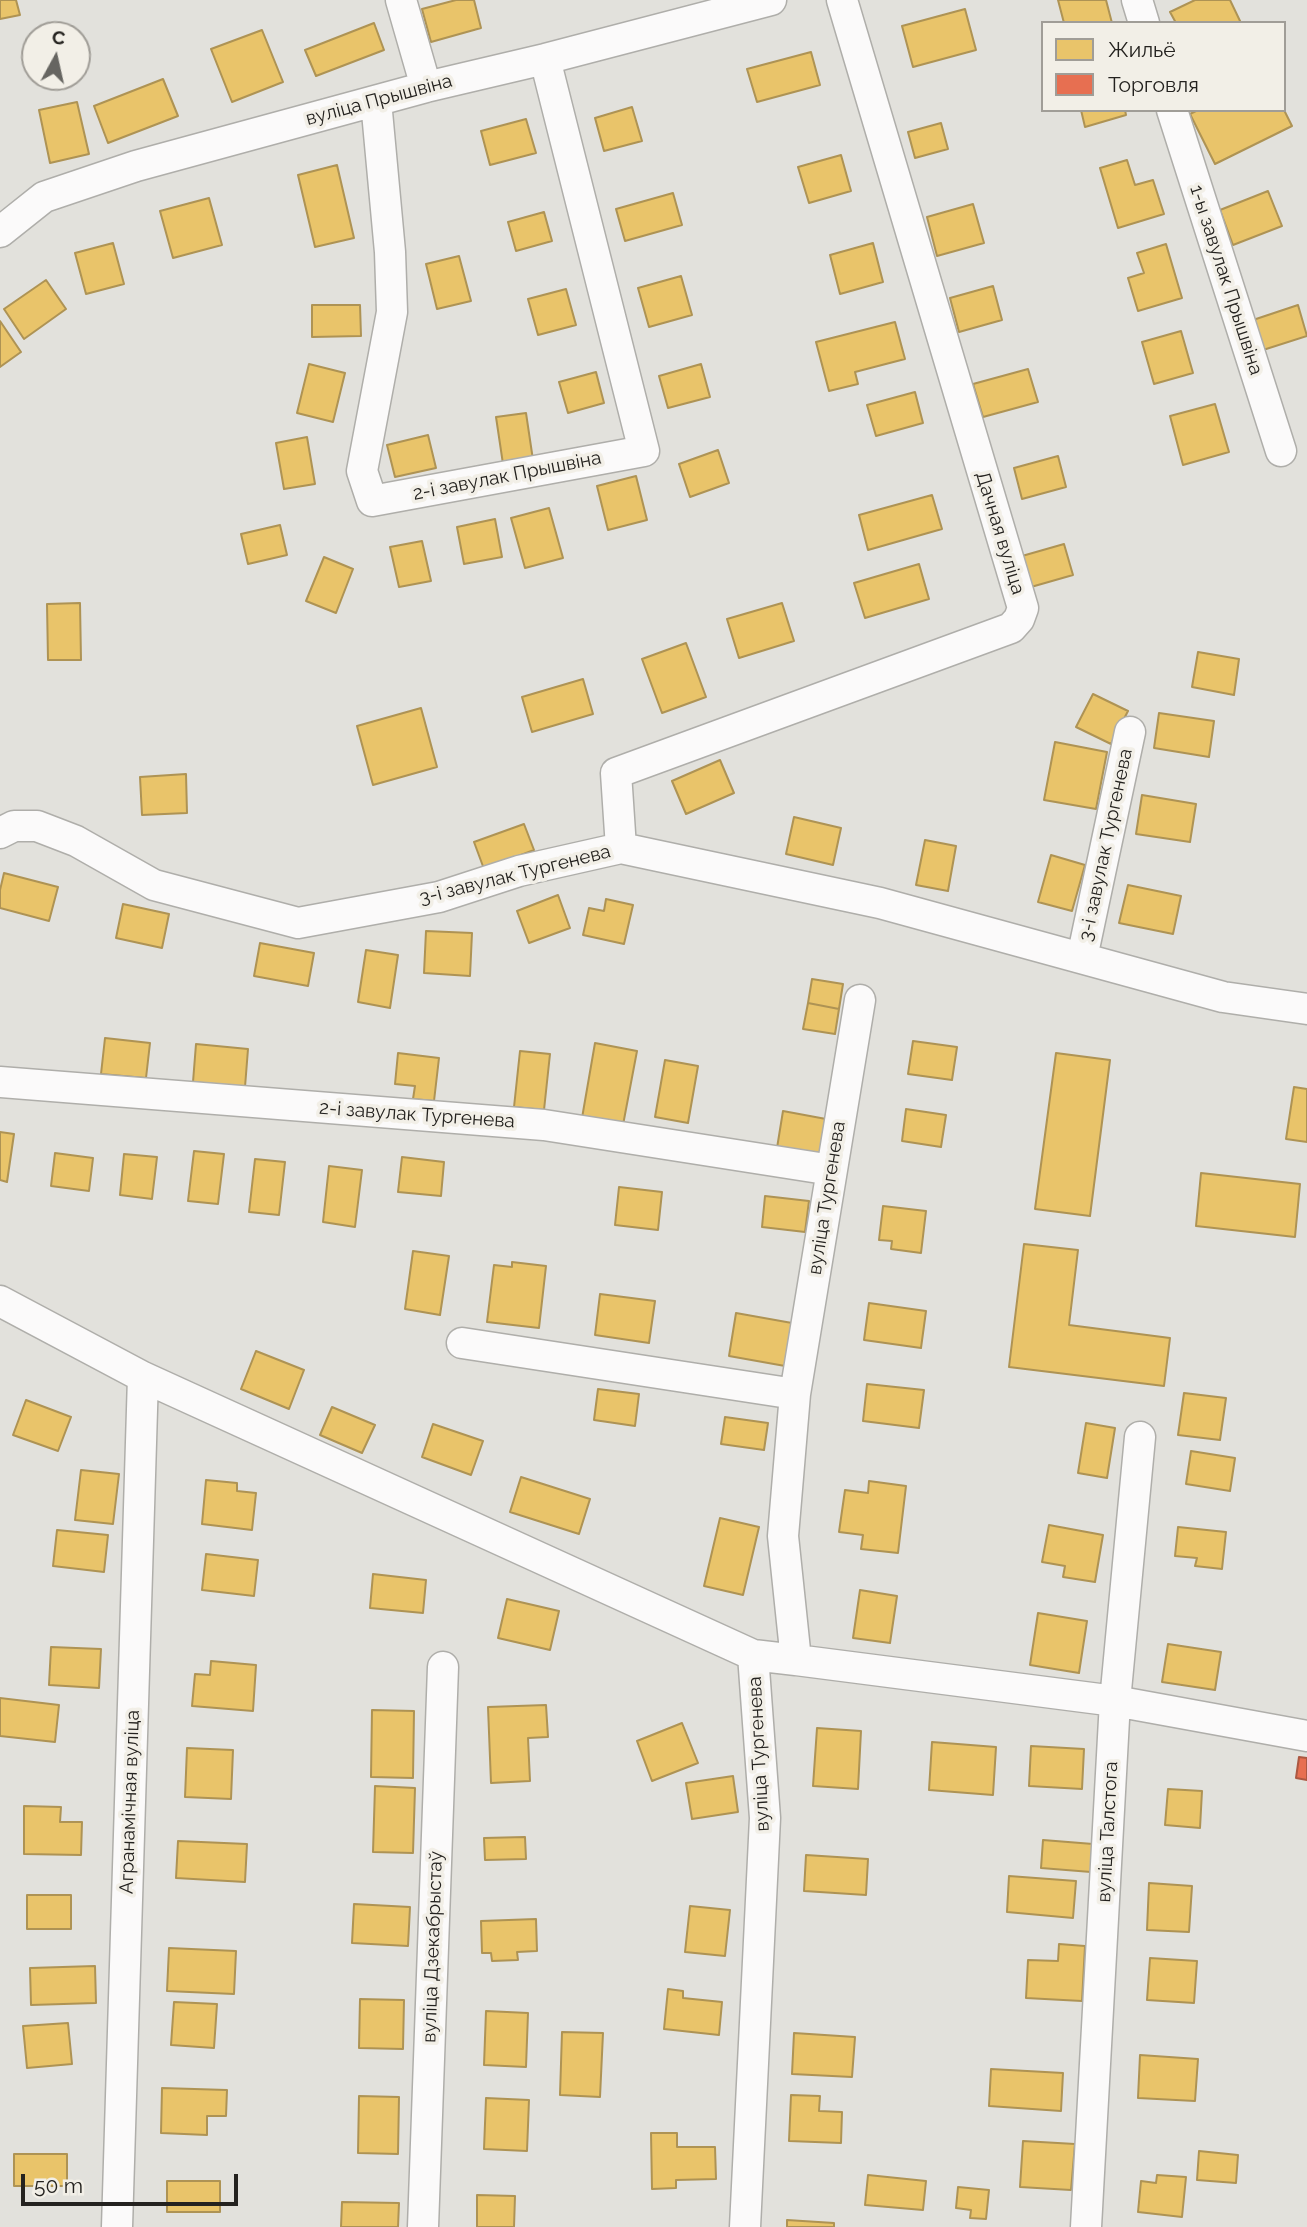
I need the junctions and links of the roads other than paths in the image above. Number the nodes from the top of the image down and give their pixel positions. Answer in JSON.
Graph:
{"nodes":[{"id":1,"x":401,"y":0,"type":"edge"},
{"id":2,"x":771,"y":0,"type":"edge"},
{"id":3,"x":842,"y":0,"type":"edge"},
{"id":4,"x":1137,"y":0,"type":"edge"},
{"id":5,"x":1143,"y":21,"type":"edge"},
{"id":6,"x":545,"y":59,"type":"junction"},
{"id":7,"x":426,"y":87,"type":"junction"},
{"id":8,"x":376,"y":101,"type":"junction"},
{"id":9,"x":1173,"y":112,"type":"edge"},
{"id":10,"x":0,"y":232,"type":"edge"},
{"id":11,"x":1281,"y":451,"type":"dead end"},
{"id":12,"x":1130,"y":732,"type":"dead end"},
{"id":13,"x":0,"y":833,"type":"edge"},
{"id":14,"x":621,"y":848,"type":"junction"},
{"id":15,"x":1082,"y":958,"type":"junction"},
{"id":16,"x":860,"y":1000,"type":"dead end"},
{"id":17,"x":1307,"y":1009,"type":"edge"},
{"id":18,"x":0,"y":1082,"type":"edge"},
{"id":19,"x":832,"y":1170,"type":"junction"},
{"id":20,"x":0,"y":1301,"type":"edge"},
{"id":21,"x":462,"y":1343,"type":"dead end"},
{"id":22,"x":143,"y":1377,"type":"junction"},
{"id":23,"x":795,"y":1394,"type":"junction"},
{"id":24,"x":1140,"y":1437,"type":"dead end"},
{"id":25,"x":753,"y":1655,"type":"junction"},
{"id":26,"x":796,"y":1660,"type":"junction"},
{"id":27,"x":443,"y":1667,"type":"dead end"},
{"id":28,"x":1115,"y":1701,"type":"junction"},
{"id":29,"x":1307,"y":1736,"type":"edge"},
{"id":30,"x":117,"y":2227,"type":"edge"},
{"id":31,"x":423,"y":2227,"type":"edge"},
{"id":32,"x":745,"y":2227,"type":"edge"},
{"id":33,"x":1086,"y":2227,"type":"edge"}],
"edges":[{"from":1,"to":7,"type":"street"},
{"from":2,"to":6,"type":"street","name":"вуліца Прышвіна"},
{"from":3,"to":14,"type":"street","name":"Дачная вуліца"},
{"from":4,"to":5,"type":"street"},
{"from":6,"to":7,"type":"street","name":"вуліца Прышвіна"},
{"from":6,"to":8,"type":"street","name":"2-і завулак Прышвіна"},
{"from":7,"to":8,"type":"street","name":"вуліца Прышвіна"},
{"from":8,"to":10,"type":"street","name":"вуліца Прышвіна"},
{"from":9,"to":11,"type":"street","name":"1-ы завулак Прышвіна"},
{"from":12,"to":15,"type":"street","name":"3-і завулак Тургенева"},
{"from":13,"to":14,"type":"street","name":"3-і завулак Тургенева"},
{"from":14,"to":15,"type":"street","name":"3-і завулак Тургенева"},
{"from":15,"to":17,"type":"street","name":"3-і завулак Тургенева"},
{"from":16,"to":19,"type":"street","name":"вуліца Тургенева"},
{"from":18,"to":19,"type":"street","name":"2-і завулак Тургенева"},
{"from":19,"to":23,"type":"street","name":"вуліца Тургенева"},
{"from":20,"to":22,"type":"street"},
{"from":21,"to":23,"type":"street"},
{"from":22,"to":25,"type":"street"},
{"from":22,"to":30,"type":"street","name":"Агранамічная вуліца"},
{"from":23,"to":26,"type":"street","name":"вуліца Тургенева"},
{"from":24,"to":28,"type":"street","name":"вуліца Талстога"},
{"from":25,"to":26,"type":"street","name":"вуліца Тургенева"},
{"from":25,"to":32,"type":"street","name":"вуліца Тургенева"},
{"from":26,"to":28,"type":"street"},
{"from":27,"to":31,"type":"street","name":"вуліца Дзекабрыстаў"},
{"from":28,"to":29,"type":"street"},
{"from":28,"to":33,"type":"street","name":"вуліца Талстога"}]}
